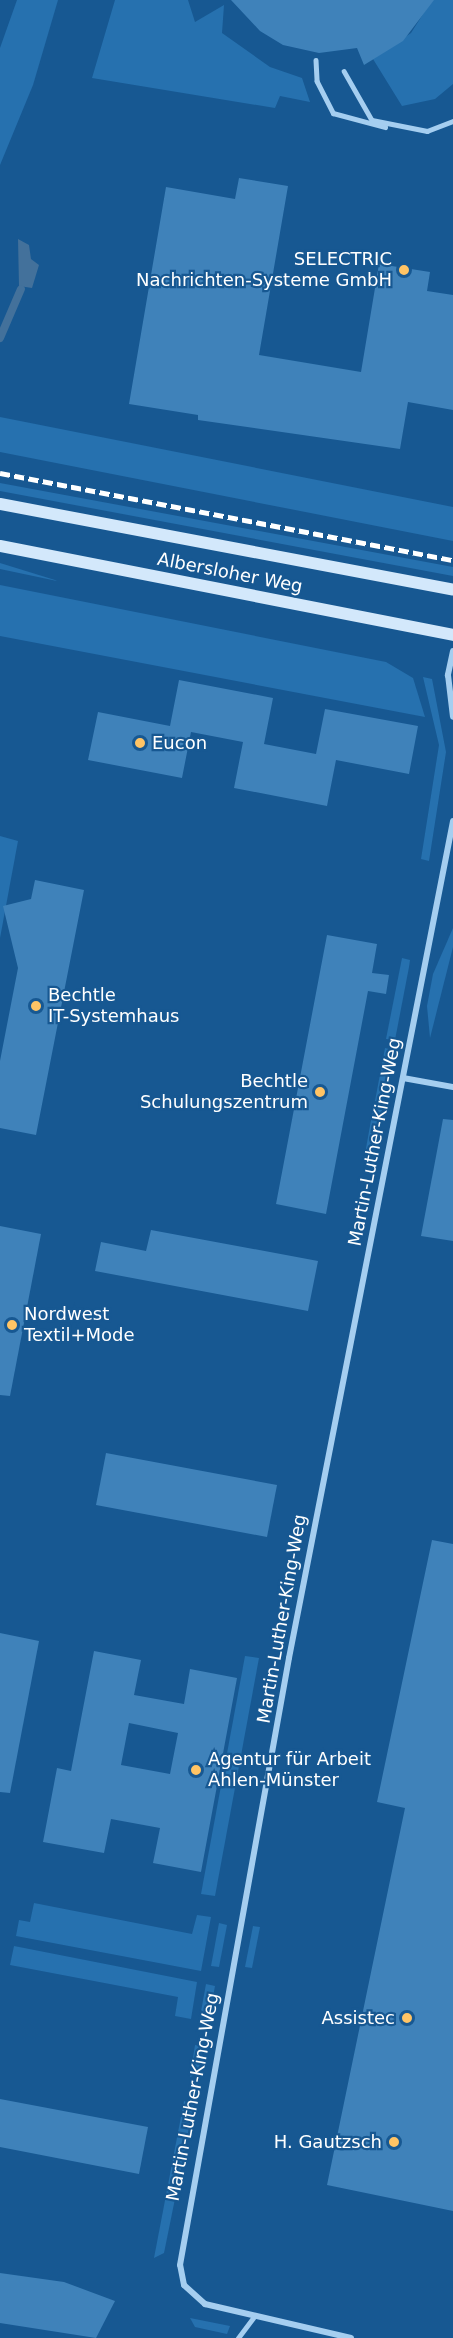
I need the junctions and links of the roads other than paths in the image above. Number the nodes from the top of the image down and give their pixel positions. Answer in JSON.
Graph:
{"nodes":[{"id":1,"x":316,"y":60,"type":"dead end"},
{"id":2,"x":344,"y":71,"type":"dead end"},
{"id":3,"x":453,"y":121,"type":"edge"},
{"id":4,"x":396,"y":129,"type":"junction"},
{"id":5,"x":0,"y":504,"type":"edge"},
{"id":6,"x":0,"y":546,"type":"edge"},
{"id":7,"x":453,"y":590,"type":"edge"},
{"id":8,"x":453,"y":635,"type":"edge"},
{"id":9,"x":453,"y":651,"type":"edge"},
{"id":10,"x":453,"y":717,"type":"edge"},
{"id":11,"x":453,"y":821,"type":"edge"},
{"id":12,"x":403,"y":1078,"type":"junction"},
{"id":13,"x":453,"y":1087,"type":"edge"},
{"id":14,"x":253,"y":2318,"type":"junction"},
{"id":15,"x":238,"y":2338,"type":"edge"},
{"id":16,"x":351,"y":2338,"type":"edge"}],
"edges":[{"from":1,"to":4,"type":"lane"},
{"from":2,"to":4,"type":"lane"},
{"from":3,"to":4,"type":"lane"},
{"from":5,"to":7,"type":"main road","name":"Albersloher Weg"},
{"from":6,"to":8,"type":"main road","name":"Albersloher Weg"},
{"from":9,"to":10,"type":"street"},
{"from":11,"to":12,"type":"street","name":"Martin-Luther-King-Weg"},
{"from":12,"to":13,"type":"street"},
{"from":12,"to":14,"type":"street","name":"Martin-Luther-King-Weg"},
{"from":14,"to":15,"type":"lane"},
{"from":14,"to":16,"type":"street","name":"Martin-Luther-King-Weg"}]}
